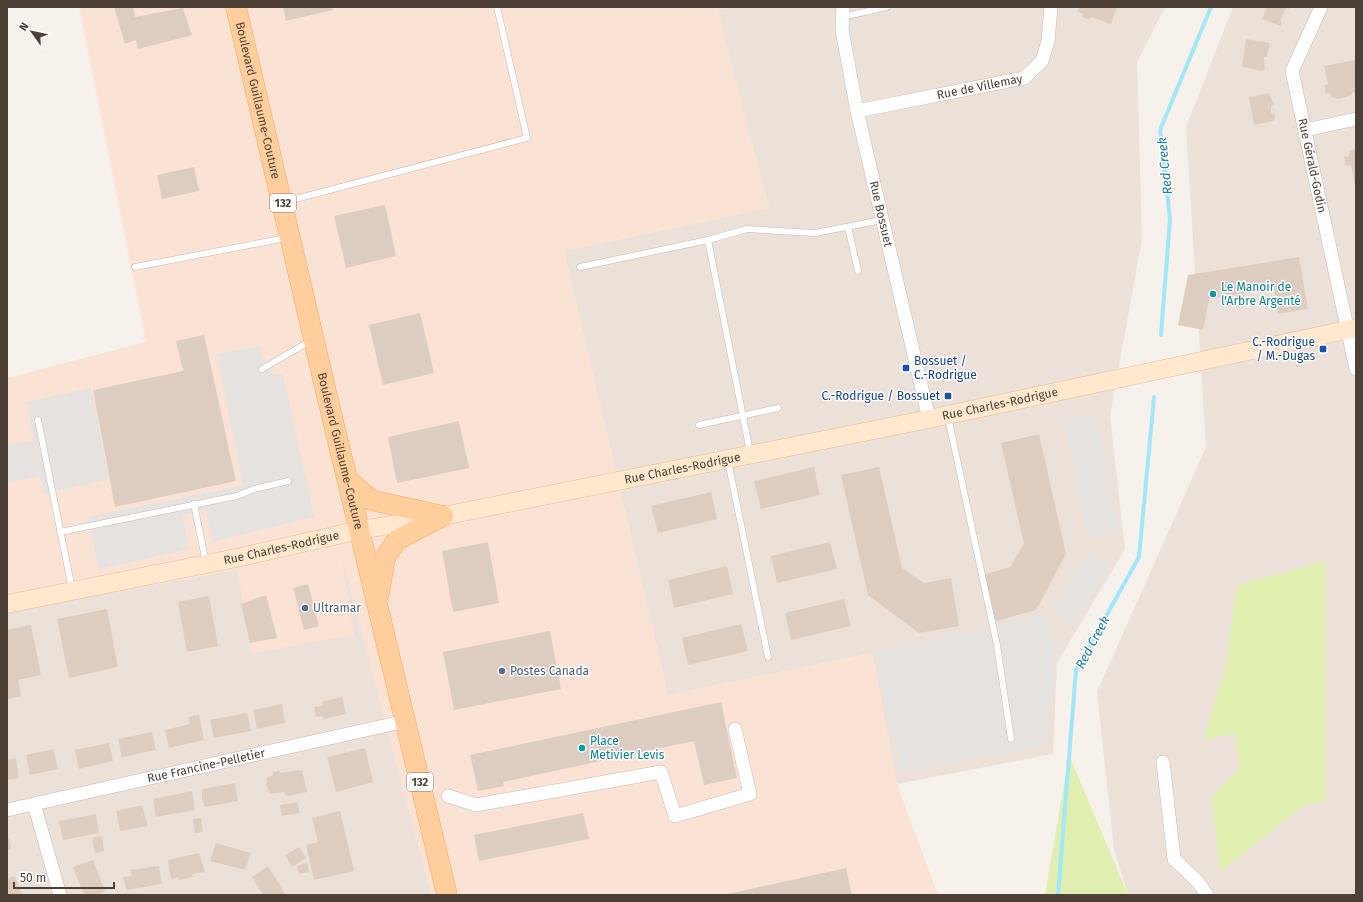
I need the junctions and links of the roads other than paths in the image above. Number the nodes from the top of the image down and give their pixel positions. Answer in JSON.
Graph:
{"nodes":[{"id":1,"x":236,"y":7,"type":"edge"},
{"id":2,"x":497,"y":7,"type":"edge"},
{"id":3,"x":886,"y":7,"type":"edge"},
{"id":4,"x":1050,"y":7,"type":"edge"},
{"id":5,"x":1321,"y":7,"type":"edge"},
{"id":6,"x":843,"y":12,"type":"edge"},
{"id":7,"x":857,"y":111,"type":"junction"},
{"id":8,"x":1356,"y":119,"type":"edge"},
{"id":9,"x":1305,"y":130,"type":"junction"},
{"id":10,"x":282,"y":202,"type":"junction"},
{"id":11,"x":882,"y":220,"type":"junction"},
{"id":12,"x":848,"y":227,"type":"junction"},
{"id":13,"x":290,"y":237,"type":"junction"},
{"id":14,"x":708,"y":240,"type":"junction"},
{"id":15,"x":135,"y":266,"type":"dead end"},
{"id":16,"x":580,"y":267,"type":"dead end"},
{"id":17,"x":858,"y":271,"type":"dead end"},
{"id":18,"x":1352,"y":329,"type":"edge"},
{"id":19,"x":315,"y":338,"type":"junction"},
{"id":20,"x":262,"y":369,"type":"dead end"},
{"id":21,"x":1356,"y":369,"type":"edge"},
{"id":22,"x":778,"y":408,"type":"dead end"},
{"id":23,"x":947,"y":415,"type":"junction"},
{"id":24,"x":743,"y":416,"type":"junction"},
{"id":25,"x":929,"y":419,"type":"junction"},
{"id":26,"x":38,"y":420,"type":"dead end"},
{"id":27,"x":699,"y":425,"type":"dead end"},
{"id":28,"x":750,"y":454,"type":"junction"},
{"id":29,"x":727,"y":458,"type":"junction"},
{"id":30,"x":348,"y":480,"type":"junction"},
{"id":31,"x":288,"y":481,"type":"dead end"},
{"id":32,"x":194,"y":504,"type":"junction"},
{"id":33,"x":443,"y":516,"type":"junction"},
{"id":34,"x":360,"y":530,"type":"junction"},
{"id":35,"x":60,"y":532,"type":"junction"},
{"id":36,"x":207,"y":564,"type":"junction"},
{"id":37,"x":73,"y":592,"type":"junction"},
{"id":38,"x":377,"y":602,"type":"junction"},
{"id":39,"x":7,"y":604,"type":"edge"},
{"id":40,"x":768,"y":657,"type":"dead end"},
{"id":41,"x":406,"y":721,"type":"junction"},
{"id":42,"x":735,"y":729,"type":"dead end"},
{"id":43,"x":1011,"y":739,"type":"dead end"},
{"id":44,"x":1163,"y":762,"type":"dead end"},
{"id":45,"x":448,"y":796,"type":"dead end"},
{"id":46,"x":34,"y":804,"type":"junction"},
{"id":47,"x":7,"y":810,"type":"edge"},
{"id":48,"x":60,"y":895,"type":"edge"},
{"id":49,"x":447,"y":895,"type":"edge"},
{"id":50,"x":1207,"y":895,"type":"edge"}],
"edges":[{"from":1,"to":10,"type":"main road","name":"Boulevard Guillaume-Couture","number":"132"},
{"from":2,"to":10,"type":"lane"},
{"from":3,"to":6,"type":"lane"},
{"from":4,"to":7,"type":"street","name":"Rue de Villemay"},
{"from":5,"to":9,"type":"street","name":"Rue Gérald-Godin"},
{"from":6,"to":7,"type":"street","name":"Rue Bossuet"},
{"from":7,"to":11,"type":"street","name":"Rue Bossuet"},
{"from":8,"to":9,"type":"street"},
{"from":9,"to":18,"type":"street","name":"Rue Gérald-Godin"},
{"from":10,"to":13,"type":"main road","name":"Boulevard Guillaume-Couture","number":"132"},
{"from":11,"to":12,"type":"lane"},
{"from":11,"to":25,"type":"street","name":"Rue Bossuet"},
{"from":12,"to":14,"type":"lane"},
{"from":12,"to":17,"type":"lane"},
{"from":13,"to":15,"type":"lane"},
{"from":13,"to":19,"type":"main road","name":"Boulevard Guillaume-Couture","number":"132"},
{"from":14,"to":16,"type":"lane"},
{"from":14,"to":24,"type":"lane"},
{"from":18,"to":21,"type":"street","name":"Rue Gérald-Godin"},
{"from":18,"to":23,"type":"street","name":"Rue Charles-Rodrigue"},
{"from":19,"to":20,"type":"lane"},
{"from":19,"to":30,"type":"main road","name":"Boulevard Guillaume-Couture","number":"132"},
{"from":22,"to":24,"type":"lane"},
{"from":23,"to":25,"type":"street","name":"Rue Charles-Rodrigue"},
{"from":23,"to":43,"type":"lane"},
{"from":24,"to":27,"type":"lane"},
{"from":24,"to":28,"type":"lane"},
{"from":25,"to":28,"type":"street","name":"Rue Charles-Rodrigue"},
{"from":26,"to":35,"type":"lane"},
{"from":28,"to":29,"type":"street","name":"Rue Charles-Rodrigue"},
{"from":29,"to":33,"type":"street","name":"Rue Charles-Rodrigue"},
{"from":29,"to":40,"type":"lane"},
{"from":30,"to":33,"type":"main road"},
{"from":30,"to":34,"type":"main road","name":"Boulevard Guillaume-Couture","number":"132"},
{"from":31,"to":32,"type":"lane"},
{"from":32,"to":35,"type":"lane"},
{"from":32,"to":36,"type":"lane"},
{"from":33,"to":34,"type":"street","name":"Rue Charles-Rodrigue"},
{"from":33,"to":38,"type":"main road"},
{"from":34,"to":36,"type":"street","name":"Rue Charles-Rodrigue"},
{"from":34,"to":38,"type":"main road","name":"Boulevard Guillaume-Couture","number":"132"},
{"from":35,"to":37,"type":"lane"},
{"from":36,"to":37,"type":"street","name":"Rue Charles-Rodrigue"},
{"from":37,"to":39,"type":"street","name":"Rue Charles-Rodrigue"},
{"from":38,"to":41,"type":"main road","name":"Boulevard Guillaume-Couture","number":"132"},
{"from":41,"to":46,"type":"street","name":"Rue Francine-Pelletier"},
{"from":41,"to":49,"type":"main road","name":"Boulevard Guillaume-Couture","number":"132"},
{"from":42,"to":45,"type":"street"},
{"from":44,"to":50,"type":"street"},
{"from":46,"to":47,"type":"street","name":"Rue Francine-Pelletier"},
{"from":46,"to":48,"type":"street"}]}
